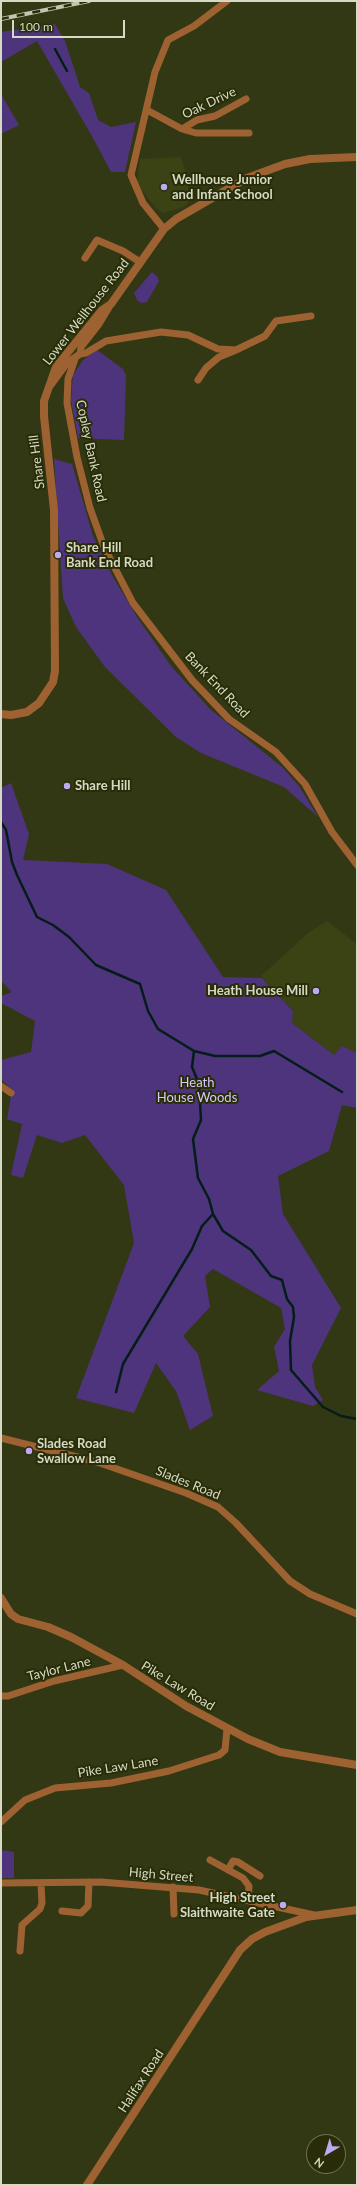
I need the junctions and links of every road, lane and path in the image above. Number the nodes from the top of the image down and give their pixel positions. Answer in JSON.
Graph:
{"nodes":[{"id":1,"x":227,"y":1,"type":"edge"},
{"id":2,"x":246,"y":99,"type":"dead end"},
{"id":3,"x":147,"y":110,"type":"junction"},
{"id":4,"x":182,"y":129,"type":"junction"},
{"id":5,"x":249,"y":133,"type":"dead end"},
{"id":6,"x":357,"y":157,"type":"edge"},
{"id":7,"x":164,"y":229,"type":"junction"},
{"id":8,"x":85,"y":258,"type":"dead end"},
{"id":9,"x":140,"y":262,"type":"junction"},
{"id":10,"x":111,"y":304,"type":"junction"},
{"id":11,"x":311,"y":316,"type":"dead end"},
{"id":12,"x":236,"y":350,"type":"junction"},
{"id":13,"x":78,"y":357,"type":"junction"},
{"id":14,"x":198,"y":380,"type":"dead end"},
{"id":15,"x":48,"y":389,"type":"junction"},
{"id":16,"x":104,"y":547,"type":"joint"},
{"id":17,"x":1,"y":714,"type":"edge"},
{"id":18,"x":357,"y":865,"type":"edge"},
{"id":19,"x":1,"y":1086,"type":"edge"},
{"id":20,"x":10,"y":1092,"type":"dead end"},
{"id":21,"x":1,"y":1438,"type":"edge"},
{"id":22,"x":1,"y":1598,"type":"edge"},
{"id":23,"x":357,"y":1614,"type":"edge"},
{"id":24,"x":124,"y":1665,"type":"junction"},
{"id":25,"x":1,"y":1696,"type":"edge"},
{"id":26,"x":227,"y":1729,"type":"junction"},
{"id":27,"x":357,"y":1765,"type":"edge"},
{"id":28,"x":1,"y":1822,"type":"edge"},
{"id":29,"x":210,"y":1860,"type":"dead end"},
{"id":30,"x":228,"y":1870,"type":"junction"},
{"id":31,"x":260,"y":1876,"type":"dead end"},
{"id":32,"x":89,"y":1882,"type":"junction"},
{"id":33,"x":1,"y":1883,"type":"edge"},
{"id":34,"x":41,"y":1884,"type":"junction"},
{"id":35,"x":173,"y":1887,"type":"junction"},
{"id":36,"x":248,"y":1900,"type":"junction"},
{"id":37,"x":357,"y":1910,"type":"edge"},
{"id":38,"x":62,"y":1911,"type":"dead end"},
{"id":39,"x":174,"y":1914,"type":"dead end"},
{"id":40,"x":316,"y":1915,"type":"junction"},
{"id":41,"x":20,"y":1950,"type":"dead end"},
{"id":42,"x":87,"y":2185,"type":"edge"}],
"edges":[{"from":1,"to":3,"type":"street"},
{"from":2,"to":4,"type":"street","name":"Oak Drive"},
{"from":3,"to":4,"type":"street","name":"Oak Drive"},
{"from":3,"to":7,"type":"street"},
{"from":4,"to":5,"type":"street","name":"Oak Drive"},
{"from":6,"to":7,"type":"street","name":"Lower Wellhouse Road"},
{"from":7,"to":9,"type":"street","name":"Lower Wellhouse Road"},
{"from":8,"to":9,"type":"street"},
{"from":9,"to":10,"type":"street","name":"Lower Wellhouse Road"},
{"from":10,"to":13,"type":"street","name":"Copley Bank Road"},
{"from":10,"to":15,"type":"street","name":"Lower Wellhouse Road"},
{"from":11,"to":12,"type":"street"},
{"from":12,"to":13,"type":"street"},
{"from":12,"to":14,"type":"street"},
{"from":13,"to":15,"type":"street","name":"Copley Bank Road"},
{"from":13,"to":16,"type":"street","name":"Copley Bank Road"},
{"from":15,"to":17,"type":"street","name":"Share Hill"},
{"from":16,"to":18,"type":"street","name":"Bank End Road"},
{"from":19,"to":20,"type":"street"},
{"from":21,"to":23,"type":"street","name":"Slades Road"},
{"from":22,"to":24,"type":"street","name":"Pike Law Road"},
{"from":24,"to":25,"type":"street","name":"Taylor Lane"},
{"from":24,"to":26,"type":"street","name":"Pike Law Road"},
{"from":26,"to":27,"type":"street","name":"Pike Law Road"},
{"from":26,"to":28,"type":"street","name":"Pike Law Lane"},
{"from":29,"to":30,"type":"street"},
{"from":30,"to":31,"type":"street"},
{"from":30,"to":36,"type":"street"},
{"from":32,"to":34,"type":"street","name":"High Street"},
{"from":32,"to":35,"type":"street","name":"High Street"},
{"from":32,"to":38,"type":"street"},
{"from":33,"to":34,"type":"street","name":"High Street"},
{"from":34,"to":41,"type":"street"},
{"from":35,"to":36,"type":"street","name":"High Street"},
{"from":35,"to":39,"type":"street"},
{"from":36,"to":40,"type":"street","name":"High Street"},
{"from":37,"to":40,"type":"street","name":"Halifax Road"},
{"from":40,"to":42,"type":"street","name":"Halifax Road"}]}
